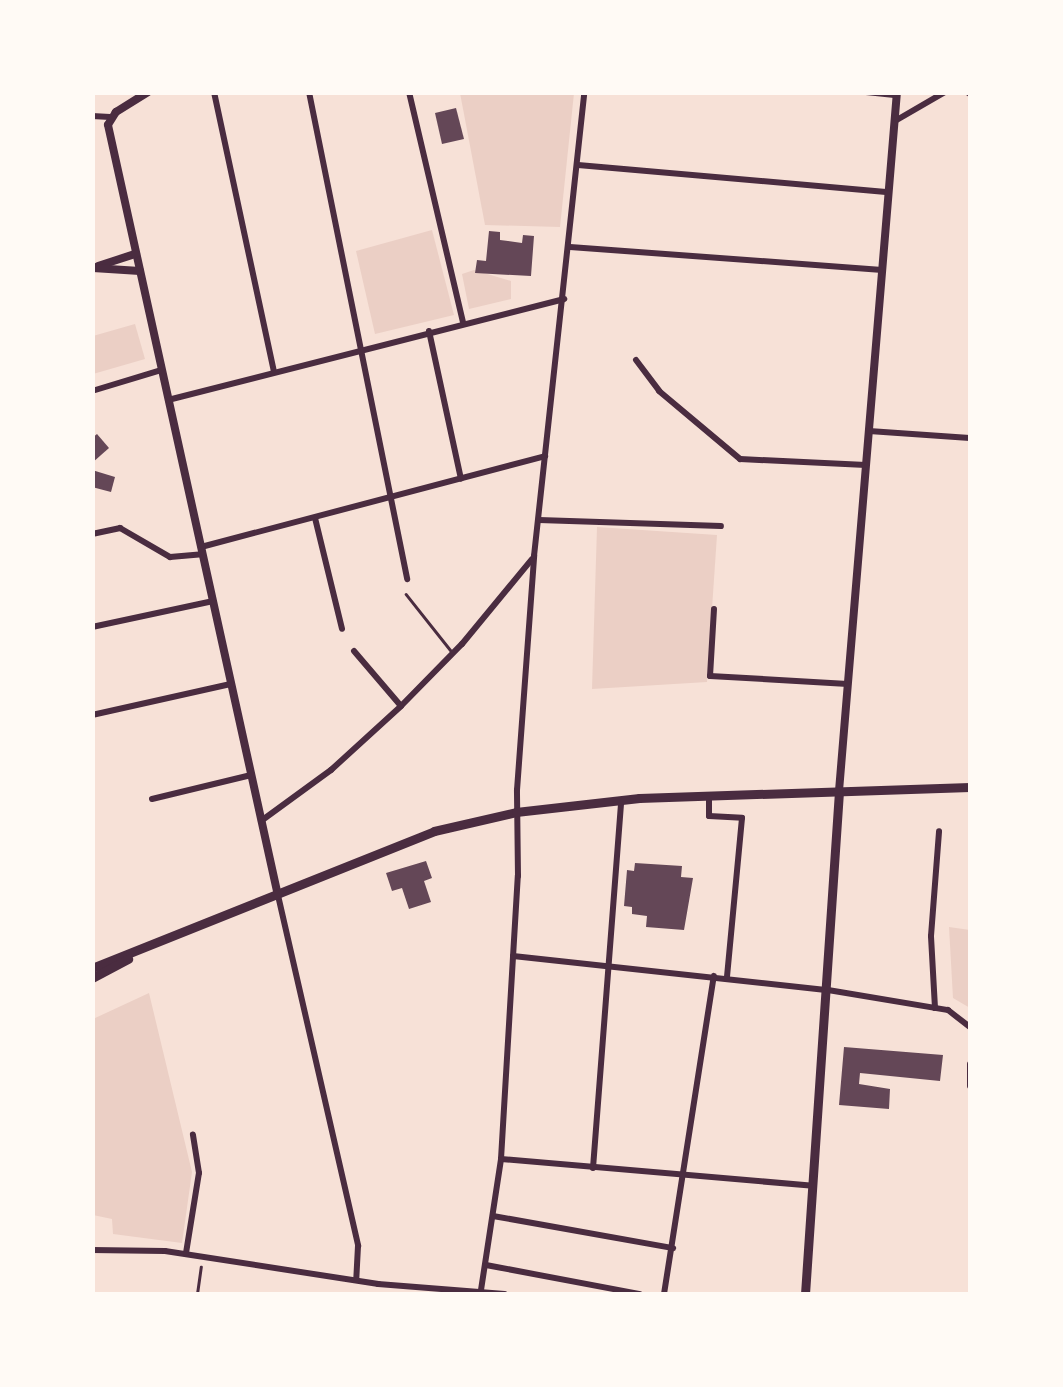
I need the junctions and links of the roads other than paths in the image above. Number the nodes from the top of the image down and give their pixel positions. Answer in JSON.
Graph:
{"nodes":[{"id":1,"x":148,"y":92,"type":"edge"},
{"id":2,"x":214,"y":92,"type":"edge"},
{"id":3,"x":309,"y":92,"type":"edge"},
{"id":4,"x":410,"y":92,"type":"edge"},
{"id":5,"x":584,"y":92,"type":"edge"},
{"id":6,"x":866,"y":92,"type":"edge"},
{"id":7,"x":945,"y":92,"type":"edge"},
{"id":8,"x":897,"y":94,"type":"edge"},
{"id":9,"x":92,"y":116,"type":"edge"},
{"id":10,"x":110,"y":117,"type":"junction"},
{"id":11,"x":895,"y":121,"type":"junction"},
{"id":12,"x":578,"y":165,"type":"junction"},
{"id":13,"x":889,"y":192,"type":"junction"},
{"id":14,"x":570,"y":247,"type":"junction"},
{"id":15,"x":136,"y":254,"type":"junction"},
{"id":16,"x":93,"y":268,"type":"edge"},
{"id":17,"x":140,"y":270,"type":"junction"},
{"id":18,"x":882,"y":270,"type":"junction"},
{"id":19,"x":564,"y":299,"type":"junction"},
{"id":20,"x":463,"y":322,"type":"junction"},
{"id":21,"x":429,"y":332,"type":"junction"},
{"id":22,"x":361,"y":348,"type":"junction"},
{"id":23,"x":636,"y":360,"type":"dead end"},
{"id":24,"x":161,"y":370,"type":"junction"},
{"id":25,"x":274,"y":371,"type":"junction"},
{"id":26,"x":92,"y":391,"type":"edge"},
{"id":27,"x":168,"y":400,"type":"junction"},
{"id":28,"x":870,"y":431,"type":"junction"},
{"id":29,"x":970,"y":438,"type":"edge"},
{"id":30,"x":545,"y":456,"type":"junction"},
{"id":31,"x":866,"y":465,"type":"junction"},
{"id":32,"x":461,"y":478,"type":"junction"},
{"id":33,"x":390,"y":499,"type":"junction"},
{"id":34,"x":314,"y":518,"type":"junction"},
{"id":35,"x":539,"y":520,"type":"junction"},
{"id":36,"x":721,"y":526,"type":"dead end"},
{"id":37,"x":92,"y":534,"type":"edge"},
{"id":38,"x":201,"y":550,"type":"junction"},
{"id":39,"x":534,"y":556,"type":"junction"},
{"id":40,"x":407,"y":579,"type":"dead end"},
{"id":41,"x":406,"y":594,"type":"dead end"},
{"id":42,"x":213,"y":602,"type":"junction"},
{"id":43,"x":714,"y":609,"type":"dead end"},
{"id":44,"x":92,"y":627,"type":"edge"},
{"id":45,"x":342,"y":629,"type":"dead end"},
{"id":46,"x":354,"y":651,"type":"dead end"},
{"id":47,"x":453,"y":653,"type":"junction"},
{"id":48,"x":231,"y":684,"type":"junction"},
{"id":49,"x":848,"y":684,"type":"junction"},
{"id":50,"x":401,"y":706,"type":"junction"},
{"id":51,"x":92,"y":715,"type":"edge"},
{"id":52,"x":251,"y":775,"type":"junction"},
{"id":53,"x":970,"y":787,"type":"edge"},
{"id":54,"x":839,"y":791,"type":"junction"},
{"id":55,"x":709,"y":794,"type":"junction"},
{"id":56,"x":152,"y":799,"type":"dead end"},
{"id":57,"x":621,"y":800,"type":"junction"},
{"id":58,"x":516,"y":812,"type":"junction"},
{"id":59,"x":261,"y":821,"type":"junction"},
{"id":60,"x":939,"y":830,"type":"dead end"},
{"id":61,"x":277,"y":891,"type":"junction"},
{"id":62,"x":513,"y":956,"type":"junction"},
{"id":63,"x":607,"y":965,"type":"junction"},
{"id":64,"x":95,"y":976,"type":"edge"},
{"id":65,"x":714,"y":976,"type":"junction"},
{"id":66,"x":727,"y":977,"type":"junction"},
{"id":67,"x":828,"y":990,"type":"junction"},
{"id":68,"x":936,"y":1008,"type":"junction"},
{"id":69,"x":970,"y":1026,"type":"edge"},
{"id":70,"x":970,"y":1064,"type":"edge"},
{"id":71,"x":970,"y":1086,"type":"edge"},
{"id":72,"x":193,"y":1134,"type":"dead end"},
{"id":73,"x":501,"y":1159,"type":"junction"},
{"id":74,"x":593,"y":1168,"type":"junction"},
{"id":75,"x":684,"y":1176,"type":"junction"},
{"id":76,"x":813,"y":1186,"type":"junction"},
{"id":77,"x":493,"y":1216,"type":"junction"},
{"id":78,"x":672,"y":1248,"type":"junction"},
{"id":79,"x":92,"y":1250,"type":"edge"},
{"id":80,"x":186,"y":1253,"type":"junction"},
{"id":81,"x":486,"y":1265,"type":"junction"},
{"id":82,"x":356,"y":1280,"type":"junction"},
{"id":83,"x":378,"y":1284,"type":"junction"},
{"id":84,"x":481,"y":1290,"type":"junction"},
{"id":85,"x":390,"y":1294,"type":"edge"},
{"id":86,"x":504,"y":1294,"type":"edge"},
{"id":87,"x":640,"y":1294,"type":"edge"},
{"id":88,"x":664,"y":1294,"type":"edge"},
{"id":89,"x":804,"y":1294,"type":"edge"}],
"edges":[{"from":1,"to":10,"type":"street"},
{"from":2,"to":25,"type":"street"},
{"from":3,"to":22,"type":"street"},
{"from":4,"to":20,"type":"street"},
{"from":5,"to":12,"type":"street"},
{"from":6,"to":8,"type":"street"},
{"from":7,"to":11,"type":"street"},
{"from":8,"to":11,"type":"street"},
{"from":9,"to":10,"type":"street"},
{"from":10,"to":15,"type":"street"},
{"from":11,"to":13,"type":"street"},
{"from":12,"to":13,"type":"street"},
{"from":12,"to":14,"type":"street"},
{"from":13,"to":18,"type":"street"},
{"from":14,"to":18,"type":"street"},
{"from":14,"to":19,"type":"street"},
{"from":15,"to":16,"type":"street"},
{"from":15,"to":17,"type":"street"},
{"from":16,"to":17,"type":"street"},
{"from":17,"to":24,"type":"street"},
{"from":18,"to":28,"type":"street"},
{"from":19,"to":20,"type":"street"},
{"from":19,"to":30,"type":"street"},
{"from":20,"to":21,"type":"street"},
{"from":21,"to":22,"type":"street"},
{"from":21,"to":32,"type":"street"},
{"from":22,"to":25,"type":"street"},
{"from":22,"to":33,"type":"street"},
{"from":23,"to":31,"type":"street"},
{"from":24,"to":26,"type":"street"},
{"from":24,"to":27,"type":"street"},
{"from":25,"to":27,"type":"street"},
{"from":27,"to":38,"type":"street"},
{"from":28,"to":29,"type":"street"},
{"from":28,"to":31,"type":"street"},
{"from":30,"to":32,"type":"street"},
{"from":30,"to":35,"type":"street"},
{"from":31,"to":49,"type":"street"},
{"from":32,"to":33,"type":"street"},
{"from":33,"to":34,"type":"street"},
{"from":33,"to":40,"type":"street"},
{"from":34,"to":38,"type":"street"},
{"from":34,"to":45,"type":"street"},
{"from":35,"to":36,"type":"street"},
{"from":35,"to":39,"type":"street"},
{"from":37,"to":38,"type":"street"},
{"from":38,"to":42,"type":"street"},
{"from":39,"to":47,"type":"street"},
{"from":39,"to":58,"type":"street"},
{"from":41,"to":47,"type":"lane"},
{"from":42,"to":44,"type":"street"},
{"from":42,"to":48,"type":"street"},
{"from":43,"to":49,"type":"street"},
{"from":46,"to":50,"type":"street"},
{"from":47,"to":50,"type":"street"},
{"from":48,"to":51,"type":"street"},
{"from":48,"to":52,"type":"street"},
{"from":49,"to":54,"type":"street"},
{"from":50,"to":59,"type":"street"},
{"from":52,"to":56,"type":"street"},
{"from":52,"to":59,"type":"street"},
{"from":53,"to":54,"type":"main road"},
{"from":54,"to":55,"type":"main road"},
{"from":54,"to":67,"type":"main road"},
{"from":55,"to":57,"type":"main road"},
{"from":55,"to":66,"type":"street"},
{"from":57,"to":58,"type":"main road"},
{"from":57,"to":63,"type":"street"},
{"from":58,"to":61,"type":"main road"},
{"from":58,"to":62,"type":"street"},
{"from":59,"to":61,"type":"street"},
{"from":60,"to":68,"type":"street"},
{"from":61,"to":64,"type":"main road"},
{"from":61,"to":82,"type":"street"},
{"from":62,"to":63,"type":"street"},
{"from":62,"to":73,"type":"street"},
{"from":63,"to":65,"type":"street"},
{"from":63,"to":74,"type":"street"},
{"from":65,"to":66,"type":"street"},
{"from":65,"to":75,"type":"street"},
{"from":66,"to":67,"type":"street"},
{"from":67,"to":68,"type":"street"},
{"from":67,"to":76,"type":"main road"},
{"from":68,"to":69,"type":"street"},
{"from":70,"to":71,"type":"street"},
{"from":72,"to":80,"type":"street"},
{"from":73,"to":74,"type":"street"},
{"from":73,"to":77,"type":"street"},
{"from":74,"to":75,"type":"street"},
{"from":75,"to":76,"type":"street"},
{"from":75,"to":78,"type":"street"},
{"from":76,"to":89,"type":"main road"},
{"from":77,"to":78,"type":"street"},
{"from":77,"to":81,"type":"street"},
{"from":78,"to":88,"type":"street"},
{"from":79,"to":80,"type":"street"},
{"from":80,"to":82,"type":"street"},
{"from":81,"to":84,"type":"street"},
{"from":81,"to":87,"type":"street"},
{"from":82,"to":83,"type":"street"},
{"from":83,"to":84,"type":"street"},
{"from":83,"to":85,"type":"street"},
{"from":84,"to":86,"type":"street"}]}
